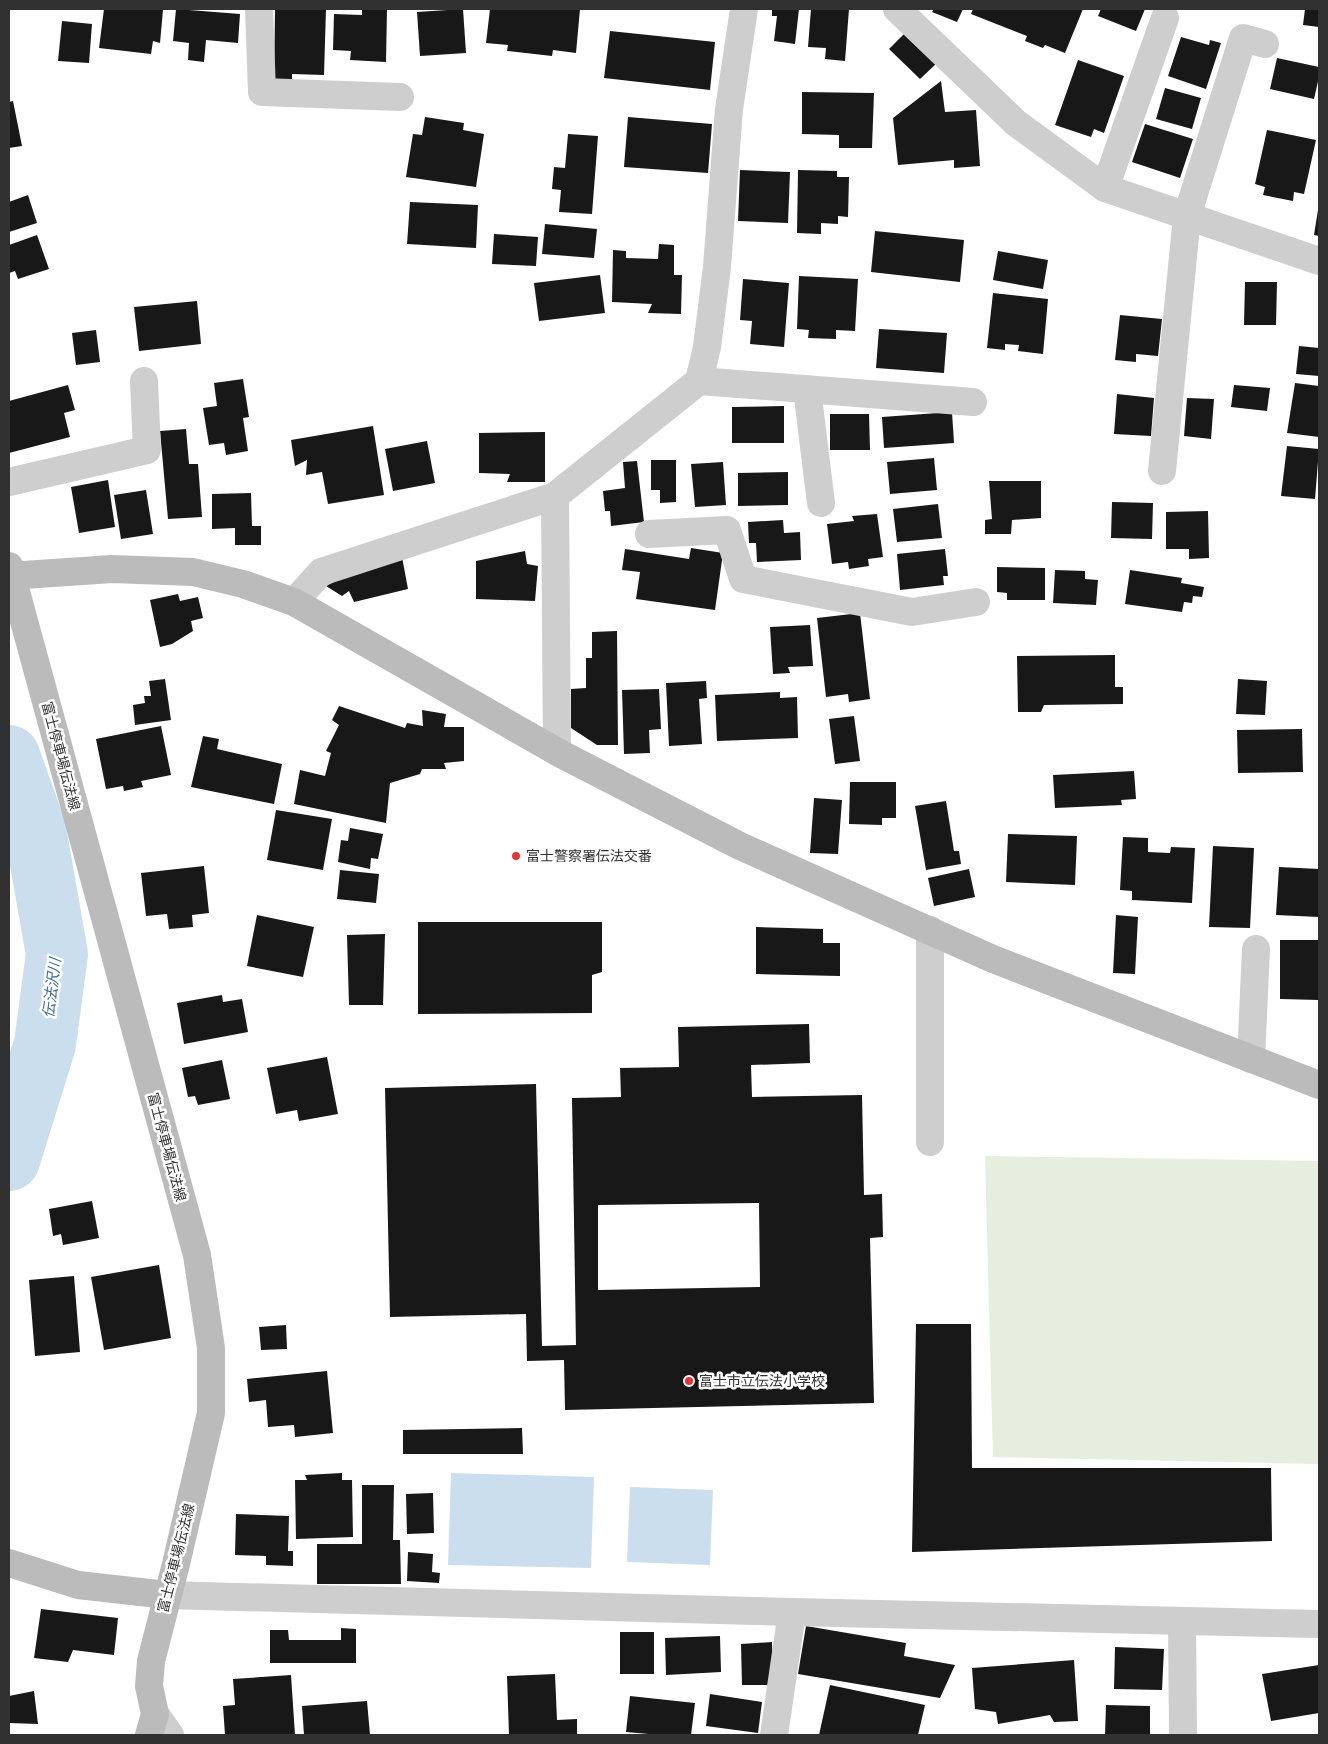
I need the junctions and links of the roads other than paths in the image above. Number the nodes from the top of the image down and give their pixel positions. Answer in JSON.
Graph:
{"nodes":[{"id":1,"x":259,"y":9,"type":"edge"},
{"id":2,"x":744,"y":9,"type":"edge"},
{"id":3,"x":904,"y":11,"type":"edge"},
{"id":4,"x":1165,"y":18,"type":"dead end"},
{"id":5,"x":1265,"y":44,"type":"dead end"},
{"id":6,"x":400,"y":97,"type":"dead end"},
{"id":7,"x":1105,"y":188,"type":"junction"},
{"id":8,"x":1187,"y":216,"type":"junction"},
{"id":9,"x":1319,"y":261,"type":"edge"},
{"id":10,"x":144,"y":381,"type":"dead end"},
{"id":11,"x":699,"y":381,"type":"junction"},
{"id":12,"x":806,"y":389,"type":"junction"},
{"id":13,"x":973,"y":402,"type":"dead end"},
{"id":14,"x":1162,"y":471,"type":"dead end"},
{"id":15,"x":9,"y":482,"type":"edge"},
{"id":16,"x":555,"y":496,"type":"junction"},
{"id":17,"x":821,"y":504,"type":"dead end"},
{"id":18,"x":648,"y":534,"type":"dead end"},
{"id":19,"x":10,"y":572,"type":"edge"},
{"id":20,"x":294,"y":602,"type":"junction"},
{"id":21,"x":976,"y":602,"type":"dead end"},
{"id":22,"x":557,"y":752,"type":"junction"},
{"id":23,"x":930,"y":930,"type":"junction"},
{"id":24,"x":1256,"y":949,"type":"dead end"},
{"id":25,"x":1252,"y":1059,"type":"junction"},
{"id":26,"x":1319,"y":1085,"type":"edge"},
{"id":27,"x":930,"y":1142,"type":"dead end"},
{"id":28,"x":12,"y":1564,"type":"edge"},
{"id":29,"x":167,"y":1595,"type":"junction"},
{"id":30,"x":792,"y":1612,"type":"junction"},
{"id":31,"x":1182,"y":1622,"type":"junction"},
{"id":32,"x":1319,"y":1624,"type":"edge"},
{"id":33,"x":158,"y":1728,"type":"edge"},
{"id":34,"x":774,"y":1735,"type":"edge"},
{"id":35,"x":1183,"y":1735,"type":"edge"}],
"edges":[{"from":1,"to":6,"type":"street"},
{"from":2,"to":11,"type":"street"},
{"from":3,"to":7,"type":"street"},
{"from":4,"to":7,"type":"street"},
{"from":5,"to":8,"type":"street"},
{"from":7,"to":8,"type":"street"},
{"from":8,"to":9,"type":"street"},
{"from":8,"to":14,"type":"street"},
{"from":10,"to":15,"type":"street"},
{"from":11,"to":12,"type":"street"},
{"from":11,"to":16,"type":"street"},
{"from":12,"to":13,"type":"street"},
{"from":12,"to":17,"type":"street"},
{"from":16,"to":20,"type":"street"},
{"from":16,"to":22,"type":"street"},
{"from":18,"to":21,"type":"street"},
{"from":19,"to":20,"type":"street"},
{"from":19,"to":29,"type":"street","name":"富士停車場伝法線"},
{"from":20,"to":22,"type":"street"},
{"from":22,"to":23,"type":"street"},
{"from":23,"to":25,"type":"street"},
{"from":23,"to":27,"type":"street"},
{"from":24,"to":25,"type":"street"},
{"from":25,"to":26,"type":"street"},
{"from":28,"to":29,"type":"street"},
{"from":29,"to":30,"type":"street"},
{"from":29,"to":33,"type":"street","name":"富士停車場伝法線"},
{"from":30,"to":31,"type":"street"},
{"from":30,"to":34,"type":"street"},
{"from":31,"to":32,"type":"street"},
{"from":31,"to":35,"type":"street"}]}
